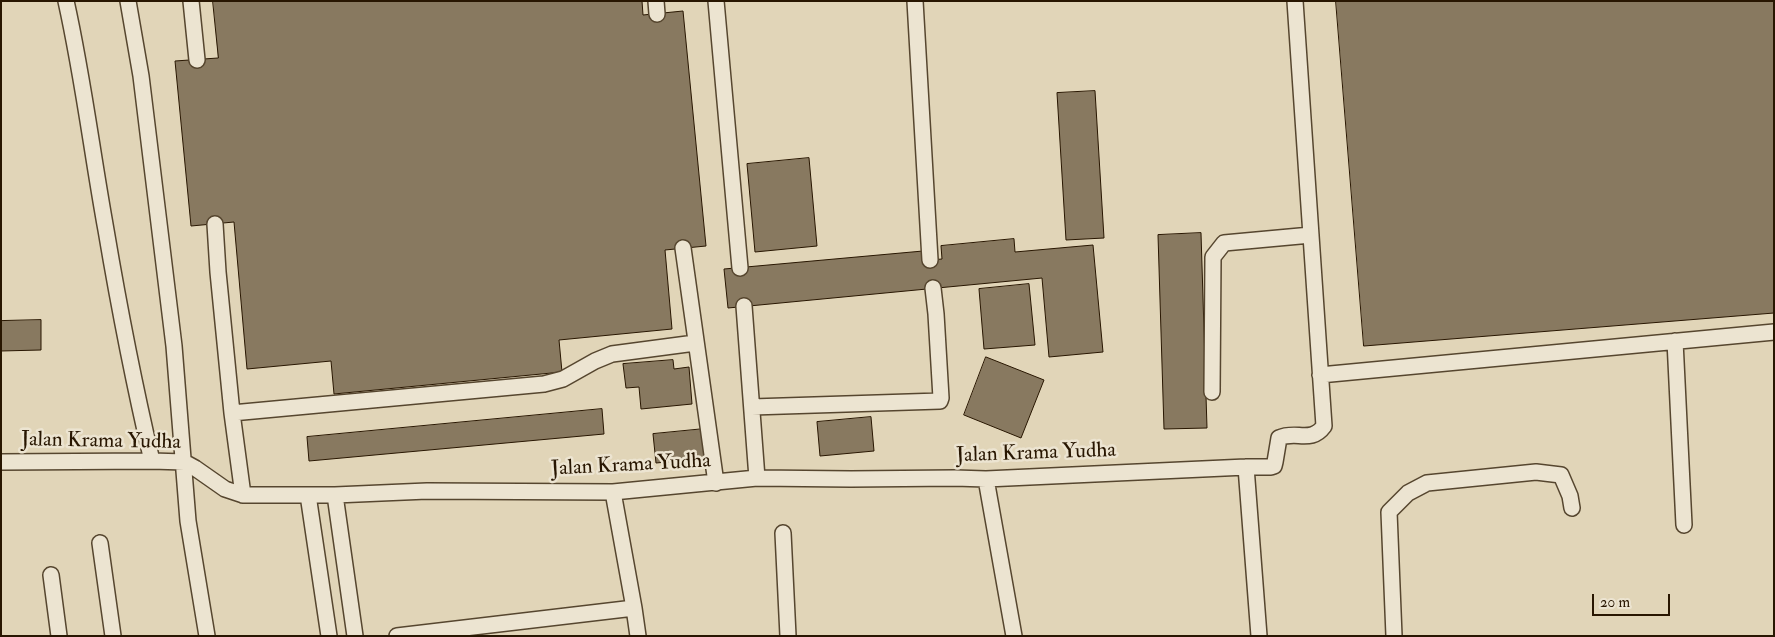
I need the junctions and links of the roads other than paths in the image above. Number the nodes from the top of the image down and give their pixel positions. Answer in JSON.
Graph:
{"nodes":[{"id":1,"x":66,"y":1,"type":"edge"},
{"id":2,"x":128,"y":1,"type":"edge"},
{"id":3,"x":191,"y":1,"type":"edge"},
{"id":4,"x":716,"y":1,"type":"edge"},
{"id":5,"x":915,"y":1,"type":"edge"},
{"id":6,"x":1295,"y":1,"type":"edge"},
{"id":7,"x":197,"y":60,"type":"dead end"},
{"id":8,"x":215,"y":224,"type":"dead end"},
{"id":9,"x":1311,"y":235,"type":"junction"},
{"id":10,"x":683,"y":248,"type":"dead end"},
{"id":11,"x":930,"y":260,"type":"dead end"},
{"id":12,"x":740,"y":268,"type":"dead end"},
{"id":13,"x":933,"y":288,"type":"dead end"},
{"id":14,"x":744,"y":306,"type":"dead end"},
{"id":15,"x":1774,"y":332,"type":"edge"},
{"id":16,"x":1675,"y":341,"type":"junction"},
{"id":17,"x":695,"y":343,"type":"junction"},
{"id":18,"x":1320,"y":374,"type":"junction"},
{"id":19,"x":1212,"y":392,"type":"dead end"},
{"id":20,"x":752,"y":407,"type":"junction"},
{"id":21,"x":232,"y":413,"type":"junction"},
{"id":22,"x":152,"y":460,"type":"junction"},
{"id":23,"x":1,"y":462,"type":"edge"},
{"id":24,"x":184,"y":462,"type":"junction"},
{"id":25,"x":1246,"y":466,"type":"junction"},
{"id":26,"x":757,"y":478,"type":"junction"},
{"id":27,"x":986,"y":479,"type":"junction"},
{"id":28,"x":716,"y":483,"type":"junction"},
{"id":29,"x":613,"y":492,"type":"junction"},
{"id":30,"x":242,"y":495,"type":"junction"},
{"id":31,"x":308,"y":495,"type":"junction"},
{"id":32,"x":335,"y":495,"type":"junction"},
{"id":33,"x":1572,"y":508,"type":"dead end"},
{"id":34,"x":1684,"y":525,"type":"dead end"},
{"id":35,"x":784,"y":533,"type":"dead end"},
{"id":36,"x":100,"y":543,"type":"dead end"},
{"id":37,"x":50,"y":575,"type":"dead end"},
{"id":38,"x":634,"y":608,"type":"junction"},
{"id":39,"x":471,"y":632,"type":"edge"},
{"id":40,"x":59,"y":636,"type":"edge"},
{"id":41,"x":113,"y":636,"type":"edge"},
{"id":42,"x":207,"y":636,"type":"edge"},
{"id":43,"x":329,"y":636,"type":"edge"},
{"id":44,"x":356,"y":636,"type":"edge"},
{"id":45,"x":397,"y":636,"type":"edge"},
{"id":46,"x":638,"y":636,"type":"edge"},
{"id":47,"x":788,"y":636,"type":"edge"},
{"id":48,"x":1014,"y":636,"type":"edge"},
{"id":49,"x":1259,"y":636,"type":"edge"},
{"id":50,"x":1394,"y":636,"type":"edge"}],
"edges":[{"from":1,"to":22,"type":"lane"},
{"from":2,"to":24,"type":"lane"},
{"from":3,"to":7,"type":"lane"},
{"from":4,"to":12,"type":"lane"},
{"from":5,"to":11,"type":"lane"},
{"from":6,"to":9,"type":"lane"},
{"from":8,"to":21,"type":"lane"},
{"from":9,"to":18,"type":"lane"},
{"from":9,"to":19,"type":"lane"},
{"from":10,"to":17,"type":"lane"},
{"from":13,"to":20,"type":"lane"},
{"from":14,"to":20,"type":"lane"},
{"from":15,"to":16,"type":"lane"},
{"from":16,"to":18,"type":"lane"},
{"from":16,"to":34,"type":"lane"},
{"from":17,"to":21,"type":"lane"},
{"from":17,"to":28,"type":"lane"},
{"from":18,"to":25,"type":"lane","name":"Jalan Krama Yudha"},
{"from":20,"to":26,"type":"lane"},
{"from":21,"to":30,"type":"lane"},
{"from":22,"to":23,"type":"lane","name":"Jalan Krama Yudha"},
{"from":22,"to":24,"type":"lane","name":"Jalan Krama Yudha"},
{"from":24,"to":30,"type":"lane","name":"Jalan Krama Yudha"},
{"from":24,"to":42,"type":"lane"},
{"from":25,"to":27,"type":"lane","name":"Jalan Krama Yudha"},
{"from":25,"to":49,"type":"lane"},
{"from":26,"to":27,"type":"lane","name":"Jalan Krama Yudha"},
{"from":26,"to":28,"type":"lane","name":"Jalan Krama Yudha"},
{"from":27,"to":48,"type":"lane"},
{"from":28,"to":29,"type":"lane","name":"Jalan Krama Yudha"},
{"from":29,"to":32,"type":"lane","name":"Jalan Krama Yudha"},
{"from":29,"to":38,"type":"lane"},
{"from":30,"to":31,"type":"lane","name":"Jalan Krama Yudha"},
{"from":31,"to":32,"type":"lane","name":"Jalan Krama Yudha"},
{"from":31,"to":43,"type":"lane"},
{"from":32,"to":44,"type":"lane"},
{"from":33,"to":50,"type":"lane"},
{"from":35,"to":47,"type":"lane"},
{"from":36,"to":41,"type":"lane"},
{"from":37,"to":40,"type":"lane"},
{"from":38,"to":39,"type":"lane"},
{"from":38,"to":46,"type":"lane"},
{"from":39,"to":45,"type":"lane"}]}
